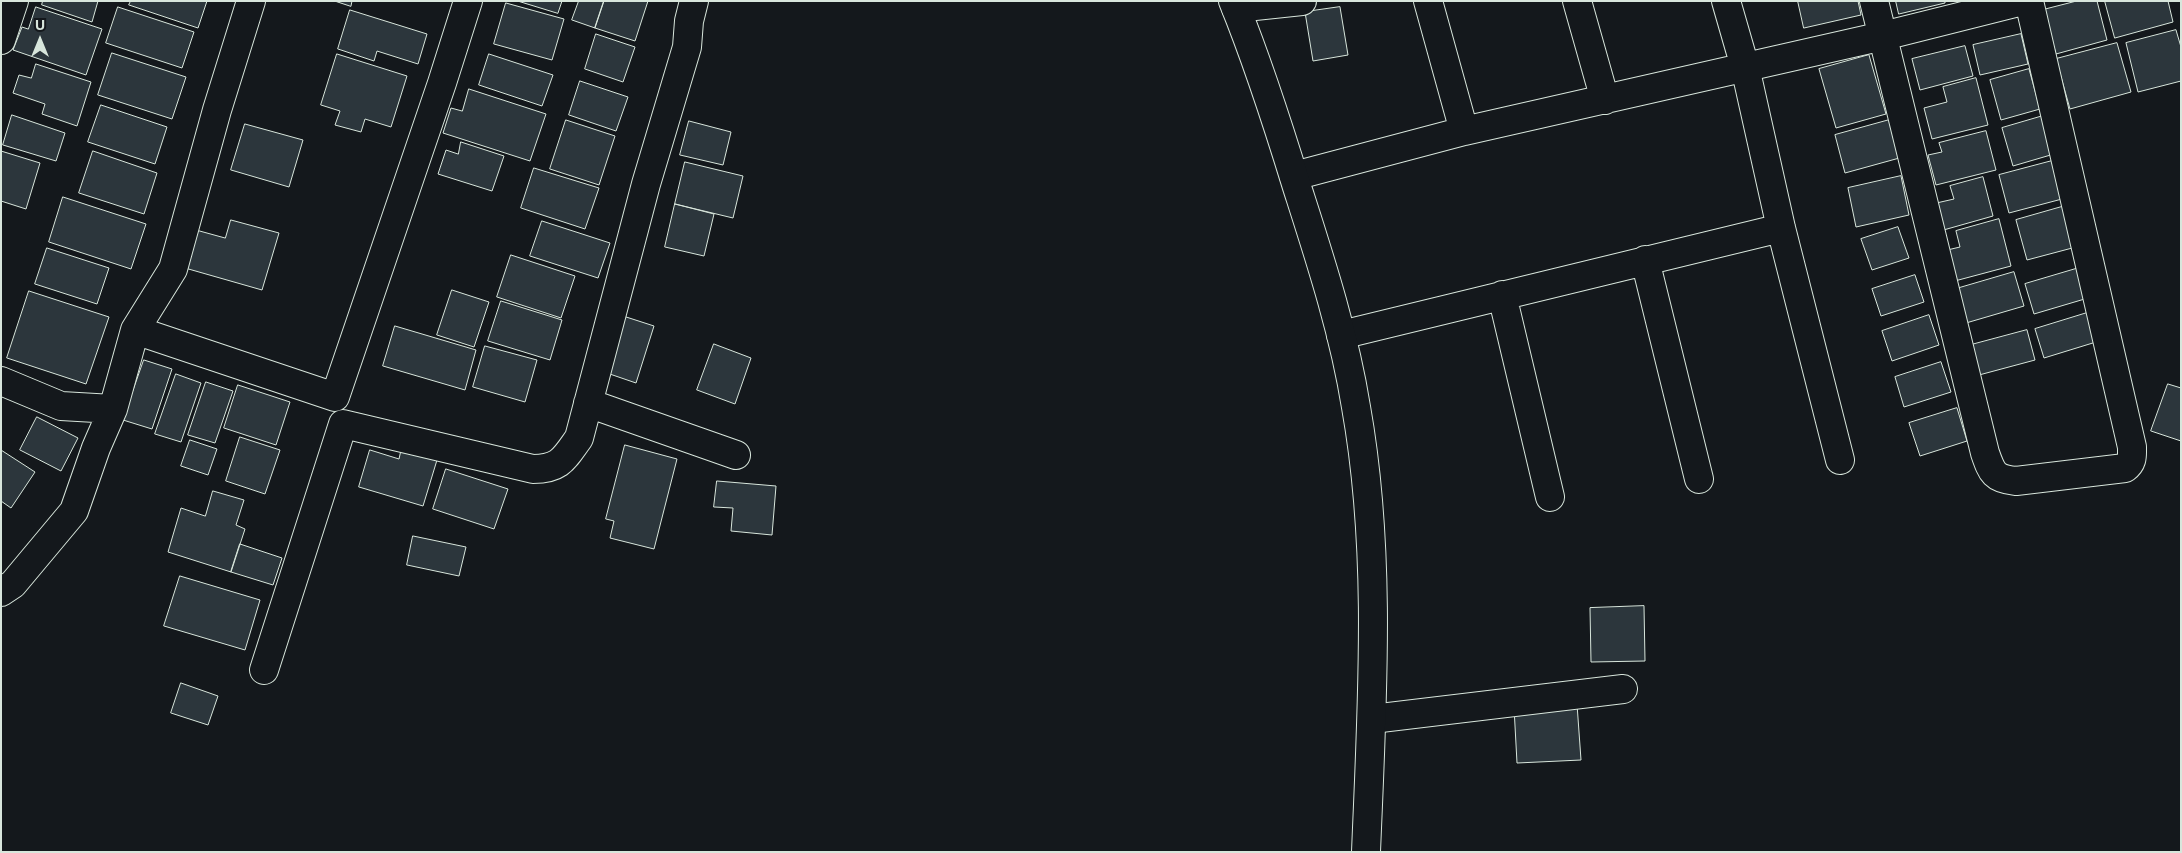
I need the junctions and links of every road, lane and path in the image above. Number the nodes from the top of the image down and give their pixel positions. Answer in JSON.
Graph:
{"nodes":[{"id":1,"x":14,"y":1,"type":"edge"},
{"id":2,"x":251,"y":1,"type":"edge"},
{"id":3,"x":468,"y":1,"type":"edge"},
{"id":4,"x":694,"y":1,"type":"edge"},
{"id":5,"x":1302,"y":1,"type":"edge"},
{"id":6,"x":1428,"y":1,"type":"edge"},
{"id":7,"x":1577,"y":1,"type":"edge"},
{"id":8,"x":1726,"y":1,"type":"edge"},
{"id":9,"x":1874,"y":1,"type":"edge"},
{"id":10,"x":2023,"y":1,"type":"edge"},
{"id":11,"x":2029,"y":1,"type":"edge"},
{"id":12,"x":1235,"y":4,"type":"edge"},
{"id":13,"x":1884,"y":36,"type":"junction"},
{"id":14,"x":1,"y":40,"type":"edge"},
{"id":15,"x":1745,"y":67,"type":"junction"},
{"id":16,"x":1604,"y":100,"type":"junction"},
{"id":17,"x":1464,"y":131,"type":"junction"},
{"id":18,"x":1294,"y":176,"type":"junction"},
{"id":19,"x":1781,"y":228,"type":"junction"},
{"id":20,"x":1646,"y":260,"type":"junction"},
{"id":21,"x":1502,"y":295,"type":"junction"},
{"id":22,"x":135,"y":330,"type":"junction"},
{"id":23,"x":1341,"y":335,"type":"junction"},
{"id":24,"x":1,"y":381,"type":"edge"},
{"id":25,"x":335,"y":397,"type":"junction"},
{"id":26,"x":588,"y":403,"type":"junction"},
{"id":27,"x":113,"y":409,"type":"junction"},
{"id":28,"x":343,"y":424,"type":"junction"},
{"id":29,"x":736,"y":455,"type":"dead end"},
{"id":30,"x":1840,"y":460,"type":"dead end"},
{"id":31,"x":1699,"y":479,"type":"dead end"},
{"id":32,"x":1550,"y":497,"type":"dead end"},
{"id":33,"x":1,"y":592,"type":"edge"},
{"id":34,"x":264,"y":670,"type":"dead end"},
{"id":35,"x":1623,"y":689,"type":"dead end"},
{"id":36,"x":1372,"y":719,"type":"junction"},
{"id":37,"x":1366,"y":852,"type":"edge"}],
"edges":[{"from":1,"to":14,"type":"main road"},
{"from":2,"to":22,"type":"main road"},
{"from":3,"to":25,"type":"main road"},
{"from":4,"to":26,"type":"main road"},
{"from":5,"to":12,"type":"main road"},
{"from":6,"to":17,"type":"main road"},
{"from":7,"to":16,"type":"main road"},
{"from":8,"to":15,"type":"main road"},
{"from":9,"to":13,"type":"main road"},
{"from":10,"to":13,"type":"main road"},
{"from":11,"to":13,"type":"main road"},
{"from":12,"to":18,"type":"main road"},
{"from":13,"to":15,"type":"main road"},
{"from":15,"to":16,"type":"main road"},
{"from":15,"to":19,"type":"main road"},
{"from":16,"to":17,"type":"main road"},
{"from":17,"to":18,"type":"main road"},
{"from":18,"to":23,"type":"main road"},
{"from":19,"to":20,"type":"main road"},
{"from":19,"to":30,"type":"main road"},
{"from":20,"to":21,"type":"main road"},
{"from":20,"to":31,"type":"main road"},
{"from":21,"to":23,"type":"main road"},
{"from":21,"to":32,"type":"main road"},
{"from":22,"to":25,"type":"main road"},
{"from":22,"to":27,"type":"main road"},
{"from":23,"to":36,"type":"main road"},
{"from":24,"to":27,"type":"main road"},
{"from":25,"to":28,"type":"main road"},
{"from":26,"to":28,"type":"main road"},
{"from":26,"to":29,"type":"main road"},
{"from":27,"to":33,"type":"main road"},
{"from":28,"to":34,"type":"main road"},
{"from":35,"to":36,"type":"main road"},
{"from":36,"to":37,"type":"main road"}]}
